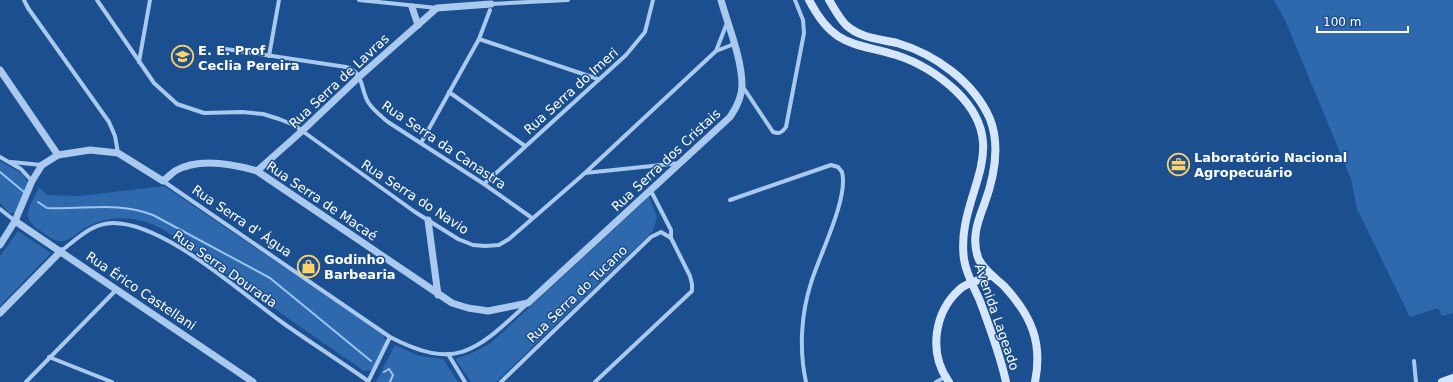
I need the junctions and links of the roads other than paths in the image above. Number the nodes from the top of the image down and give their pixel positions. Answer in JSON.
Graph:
{"nodes":[{"id":1,"x":24,"y":0,"type":"edge"},
{"id":2,"x":97,"y":0,"type":"edge"},
{"id":3,"x":150,"y":0,"type":"edge"},
{"id":4,"x":279,"y":0,"type":"edge"},
{"id":5,"x":358,"y":0,"type":"edge"},
{"id":6,"x":568,"y":0,"type":"edge"},
{"id":7,"x":653,"y":0,"type":"edge"},
{"id":8,"x":721,"y":0,"type":"edge"},
{"id":9,"x":795,"y":0,"type":"edge"},
{"id":10,"x":809,"y":0,"type":"edge"},
{"id":11,"x":829,"y":0,"type":"edge"},
{"id":12,"x":491,"y":5,"type":"edge"},
{"id":13,"x":412,"y":7,"type":"junction"},
{"id":14,"x":437,"y":8,"type":"junction"},
{"id":15,"x":728,"y":23,"type":"junction"},
{"id":16,"x":418,"y":25,"type":"junction"},
{"id":17,"x":478,"y":39,"type":"junction"},
{"id":18,"x":734,"y":44,"type":"junction"},
{"id":19,"x":219,"y":48,"type":"dead end"},
{"id":20,"x":716,"y":51,"type":"junction"},
{"id":21,"x":269,"y":56,"type":"junction"},
{"id":22,"x":139,"y":62,"type":"junction"},
{"id":23,"x":0,"y":70,"type":"edge"},
{"id":24,"x":360,"y":76,"type":"junction"},
{"id":25,"x":598,"y":79,"type":"junction"},
{"id":26,"x":742,"y":85,"type":"junction"},
{"id":27,"x":449,"y":92,"type":"junction"},
{"id":28,"x":302,"y":131,"type":"junction"},
{"id":29,"x":420,"y":143,"type":"junction"},
{"id":30,"x":525,"y":146,"type":"junction"},
{"id":31,"x":118,"y":153,"type":"junction"},
{"id":32,"x":58,"y":155,"type":"junction"},
{"id":33,"x":0,"y":157,"type":"edge"},
{"id":34,"x":11,"y":162,"type":"junction"},
{"id":35,"x":682,"y":162,"type":"junction"},
{"id":36,"x":42,"y":165,"type":"junction"},
{"id":37,"x":257,"y":171,"type":"junction"},
{"id":38,"x":585,"y":173,"type":"junction"},
{"id":39,"x":32,"y":181,"type":"junction"},
{"id":40,"x":163,"y":181,"type":"junction"},
{"id":41,"x":484,"y":184,"type":"junction"},
{"id":42,"x":651,"y":190,"type":"junction"},
{"id":43,"x":730,"y":200,"type":"dead end"},
{"id":44,"x":0,"y":209,"type":"edge"},
{"id":45,"x":532,"y":218,"type":"junction"},
{"id":46,"x":428,"y":220,"type":"junction"},
{"id":47,"x":15,"y":221,"type":"junction"},
{"id":48,"x":671,"y":238,"type":"junction"},
{"id":49,"x":0,"y":245,"type":"edge"},
{"id":50,"x":61,"y":251,"type":"junction"},
{"id":51,"x":991,"y":275,"type":"junction"},
{"id":52,"x":972,"y":283,"type":"junction"},
{"id":53,"x":117,"y":289,"type":"junction"},
{"id":54,"x":438,"y":295,"type":"junction"},
{"id":55,"x":528,"y":303,"type":"junction"},
{"id":56,"x":0,"y":313,"type":"edge"},
{"id":57,"x":390,"y":337,"type":"junction"},
{"id":58,"x":448,"y":354,"type":"junction"},
{"id":59,"x":49,"y":357,"type":"junction"},
{"id":60,"x":1414,"y":361,"type":"dead end"},
{"id":61,"x":1453,"y":378,"type":"edge"},
{"id":62,"x":947,"y":379,"type":"edge"},
{"id":63,"x":368,"y":381,"type":"edge"},
{"id":64,"x":26,"y":382,"type":"edge"},
{"id":65,"x":112,"y":382,"type":"edge"},
{"id":66,"x":253,"y":382,"type":"edge"},
{"id":67,"x":465,"y":382,"type":"edge"},
{"id":68,"x":502,"y":382,"type":"edge"},
{"id":69,"x":595,"y":382,"type":"edge"},
{"id":70,"x":806,"y":382,"type":"edge"},
{"id":71,"x":936,"y":382,"type":"edge"},
{"id":72,"x":1006,"y":382,"type":"edge"},
{"id":73,"x":1035,"y":382,"type":"edge"},
{"id":74,"x":1416,"y":382,"type":"edge"},
{"id":75,"x":1442,"y":382,"type":"edge"}],
"edges":[{"from":1,"to":31,"type":"street"},
{"from":2,"to":22,"type":"street","name":"Rua Serra do Navio"},
{"from":3,"to":22,"type":"street"},
{"from":4,"to":21,"type":"street"},
{"from":5,"to":13,"type":"street"},
{"from":6,"to":12,"type":"street"},
{"from":7,"to":25,"type":"street","name":"Rua Serra do Imeri"},
{"from":8,"to":15,"type":"street","name":"Rua Serra dos Cristais"},
{"from":9,"to":26,"type":"street"},
{"from":10,"to":52,"type":"main road","name":"Avenida Lageado"},
{"from":11,"to":51,"type":"main road","name":"Avenida Lageado"},
{"from":12,"to":14,"type":"street"},
{"from":12,"to":17,"type":"street"},
{"from":13,"to":14,"type":"street"},
{"from":13,"to":16,"type":"street"},
{"from":14,"to":16,"type":"street","name":"Rua Serra de Lavras"},
{"from":15,"to":18,"type":"street","name":"Rua Serra dos Cristais"},
{"from":15,"to":20,"type":"street","name":"Rua Serra do Navio"},
{"from":16,"to":24,"type":"street","name":"Rua Serra de Lavras"},
{"from":17,"to":25,"type":"street"},
{"from":17,"to":27,"type":"street"},
{"from":18,"to":20,"type":"street","name":"Rua Serra do Navio"},
{"from":18,"to":26,"type":"street","name":"Rua Serra dos Cristais"},
{"from":19,"to":21,"type":"street"},
{"from":20,"to":38,"type":"street","name":"Rua Serra do Navio"},
{"from":21,"to":24,"type":"street"},
{"from":22,"to":28,"type":"street","name":"Rua Serra do Navio"},
{"from":23,"to":32,"type":"street"},
{"from":24,"to":28,"type":"street","name":"Rua Serra de Lavras"},
{"from":24,"to":29,"type":"street","name":"Rua Serra da Canastra"},
{"from":25,"to":30,"type":"street","name":"Rua Serra do Imeri"},
{"from":26,"to":35,"type":"street","name":"Rua Serra dos Cristais"},
{"from":27,"to":29,"type":"street"},
{"from":27,"to":30,"type":"street"},
{"from":28,"to":37,"type":"street","name":"Rua Serra de Lavras"},
{"from":28,"to":46,"type":"street","name":"Rua Serra do Navio"},
{"from":29,"to":41,"type":"street","name":"Rua Serra da Canastra"},
{"from":30,"to":41,"type":"street","name":"Rua Serra do Imeri"},
{"from":31,"to":32,"type":"street"},
{"from":31,"to":40,"type":"street","name":"Rua Serra d' Água"},
{"from":32,"to":36,"type":"street"},
{"from":33,"to":34,"type":"street"},
{"from":34,"to":36,"type":"street"},
{"from":34,"to":39,"type":"street"},
{"from":35,"to":38,"type":"street"},
{"from":35,"to":42,"type":"street","name":"Rua Serra dos Cristais"},
{"from":36,"to":39,"type":"street"},
{"from":37,"to":40,"type":"street","name":"Rua Serra de Macaé"},
{"from":37,"to":54,"type":"street","name":"Rua Serra de Macaé"},
{"from":38,"to":45,"type":"street","name":"Rua Serra do Navio"},
{"from":39,"to":47,"type":"street"},
{"from":40,"to":57,"type":"street","name":"Rua Serra d' Água"},
{"from":41,"to":45,"type":"street","name":"Rua Serra da Canastra"},
{"from":42,"to":48,"type":"street"},
{"from":42,"to":55,"type":"street","name":"Rua Serra dos Cristais"},
{"from":43,"to":70,"type":"street"},
{"from":44,"to":47,"type":"street"},
{"from":45,"to":46,"type":"street","name":"Rua Serra do Navio"},
{"from":46,"to":54,"type":"street"},
{"from":47,"to":49,"type":"street"},
{"from":47,"to":50,"type":"street","name":"Rua Érico Castellani"},
{"from":48,"to":68,"type":"street","name":"Rua Serra do Tucano"},
{"from":48,"to":69,"type":"street"},
{"from":50,"to":53,"type":"street","name":"Rua Érico Castellani"},
{"from":50,"to":56,"type":"street"},
{"from":50,"to":63,"type":"street","name":"Rua Serra Dourada"},
{"from":51,"to":52,"type":"main road"},
{"from":51,"to":73,"type":"main road","name":"Avenida Lageado"},
{"from":52,"to":62,"type":"main road"},
{"from":52,"to":72,"type":"main road","name":"Avenida Lageado"},
{"from":53,"to":59,"type":"street"},
{"from":53,"to":66,"type":"street","name":"Rua Érico Castellani"},
{"from":54,"to":55,"type":"street","name":"Rua Serra de Macaé"},
{"from":55,"to":58,"type":"street","name":"Rua Serra d' Água"},
{"from":57,"to":58,"type":"street","name":"Rua Serra d' Água"},
{"from":57,"to":63,"type":"street"},
{"from":58,"to":67,"type":"street"},
{"from":59,"to":64,"type":"street"},
{"from":59,"to":65,"type":"street"},
{"from":60,"to":74,"type":"street"},
{"from":61,"to":75,"type":"main road"},
{"from":62,"to":71,"type":"street"}]}
